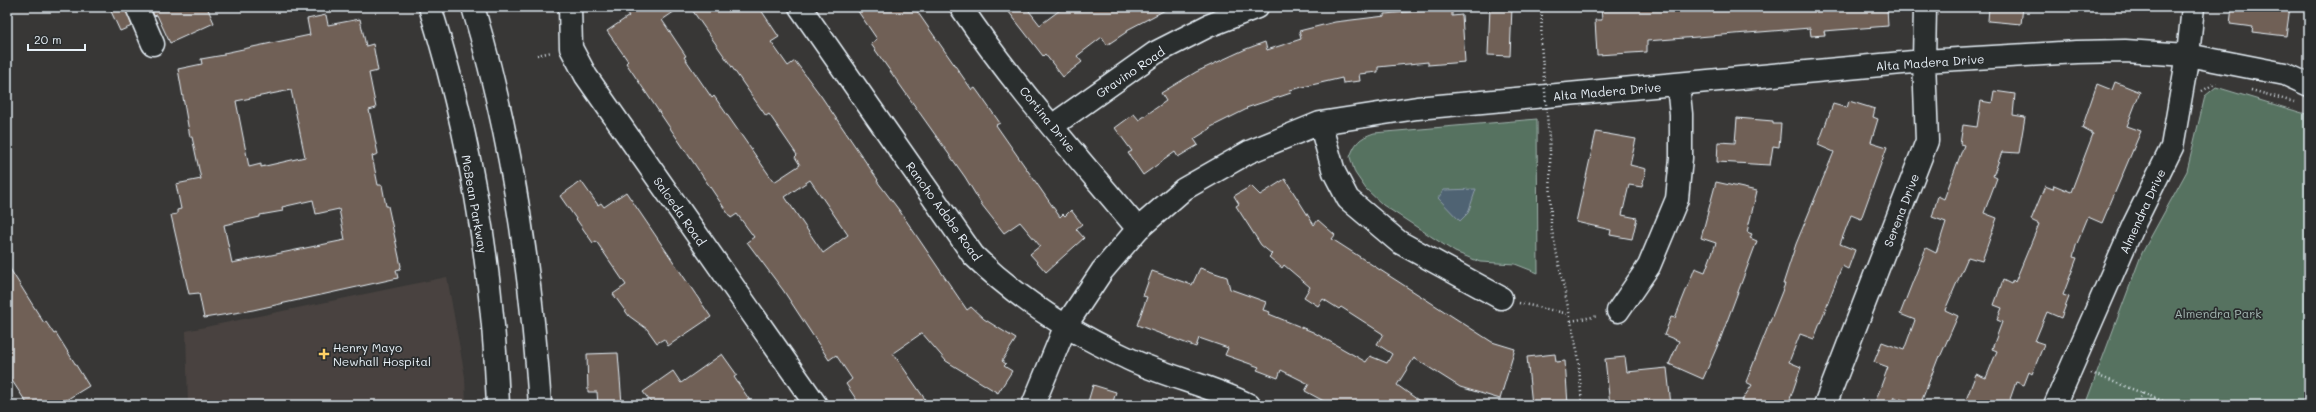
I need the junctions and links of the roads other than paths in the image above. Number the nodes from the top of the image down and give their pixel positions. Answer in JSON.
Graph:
{"nodes":[{"id":1,"x":137,"y":7,"type":"edge"},
{"id":2,"x":430,"y":7,"type":"edge"},
{"id":3,"x":473,"y":7,"type":"edge"},
{"id":4,"x":570,"y":7,"type":"edge"},
{"id":5,"x":800,"y":7,"type":"edge"},
{"id":6,"x":961,"y":7,"type":"edge"},
{"id":7,"x":1257,"y":7,"type":"edge"},
{"id":8,"x":1925,"y":7,"type":"edge"},
{"id":9,"x":2193,"y":7,"type":"edge"},
{"id":10,"x":153,"y":44,"type":"dead end"},
{"id":11,"x":2188,"y":55,"type":"junction"},
{"id":12,"x":1924,"y":62,"type":"junction"},
{"id":13,"x":1678,"y":85,"type":"junction"},
{"id":14,"x":2309,"y":85,"type":"edge"},
{"id":15,"x":1320,"y":123,"type":"junction"},
{"id":16,"x":1052,"y":126,"type":"junction"},
{"id":17,"x":1138,"y":229,"type":"junction"},
{"id":18,"x":1501,"y":298,"type":"road end"},
{"id":19,"x":1618,"y":311,"type":"road end"},
{"id":20,"x":1066,"y":326,"type":"junction"},
{"id":21,"x":814,"y":404,"type":"edge"},
{"id":22,"x":498,"y":405,"type":"edge"},
{"id":23,"x":540,"y":405,"type":"edge"},
{"id":24,"x":1033,"y":405,"type":"edge"},
{"id":25,"x":1249,"y":405,"type":"edge"},
{"id":26,"x":1825,"y":405,"type":"edge"},
{"id":27,"x":2056,"y":405,"type":"edge"}],
"edges":[{"from":1,"to":10,"type":"street"},
{"from":2,"to":22,"type":"street","name":"McBean Parkway"},
{"from":3,"to":23,"type":"street"},
{"from":4,"to":21,"type":"street","name":"Salceda Road"},
{"from":5,"to":20,"type":"street","name":"Rancho Adobe Road"},
{"from":6,"to":16,"type":"street","name":"Cortina Drive"},
{"from":7,"to":16,"type":"street","name":"Gravino Road"},
{"from":8,"to":12,"type":"street","name":"Serena Drive"},
{"from":9,"to":11,"type":"street","name":"Almendra Drive"},
{"from":11,"to":12,"type":"street","name":"Alta Madera Drive"},
{"from":11,"to":14,"type":"street","name":"Alta Madera Drive"},
{"from":11,"to":27,"type":"street","name":"Almendra Drive"},
{"from":12,"to":13,"type":"street","name":"Alta Madera Drive"},
{"from":12,"to":26,"type":"street","name":"Serena Drive"},
{"from":13,"to":15,"type":"street","name":"Alta Madera Drive"},
{"from":13,"to":19,"type":"street"},
{"from":15,"to":17,"type":"street","name":"Alta Madera Drive"},
{"from":15,"to":18,"type":"street"},
{"from":16,"to":17,"type":"street","name":"Cortina Drive"},
{"from":17,"to":20,"type":"street","name":"Alta Madera Drive"},
{"from":20,"to":24,"type":"street","name":"Alta Madera Drive"},
{"from":20,"to":25,"type":"street","name":"Rancho Adobe Road"}]}
